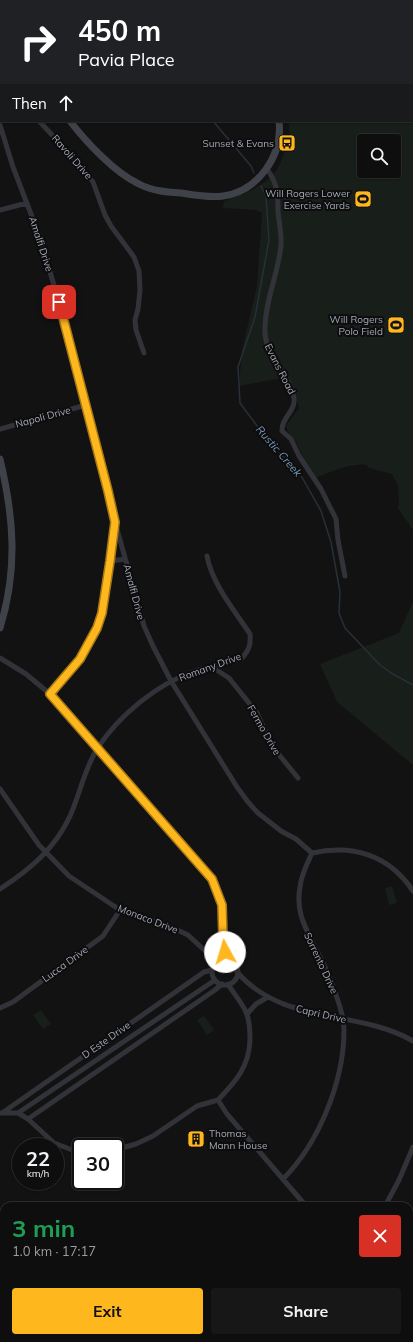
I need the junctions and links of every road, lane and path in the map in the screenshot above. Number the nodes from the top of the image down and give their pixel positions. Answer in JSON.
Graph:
{"nodes":[{"id":1,"x":40,"y":122,"type":"edge"},
{"id":2,"x":71,"y":122,"type":"edge"},
{"id":3,"x":279,"y":122,"type":"edge"},
{"id":4,"x":0,"y":125,"type":"edge"},
{"id":5,"x":267,"y":169,"type":"junction"},
{"id":6,"x":27,"y":203,"type":"junction"},
{"id":7,"x":0,"y":210,"type":"edge"},
{"id":8,"x":144,"y":352,"type":"dead end"},
{"id":9,"x":86,"y":405,"type":"junction"},
{"id":10,"x":0,"y":429,"type":"edge"},
{"id":11,"x":0,"y":459,"type":"edge"},
{"id":12,"x":115,"y":522,"type":"junction"},
{"id":13,"x":207,"y":556,"type":"dead end"},
{"id":14,"x":125,"y":559,"type":"junction"},
{"id":15,"x":110,"y":561,"type":"junction"},
{"id":16,"x":346,"y":576,"type":"dead end"},
{"id":17,"x":0,"y":628,"type":"edge"},
{"id":18,"x":0,"y":658,"type":"edge"},
{"id":19,"x":212,"y":667,"type":"junction"},
{"id":20,"x":171,"y":681,"type":"junction"},
{"id":21,"x":50,"y":694,"type":"junction"},
{"id":22,"x":98,"y":748,"type":"junction"},
{"id":23,"x":298,"y":778,"type":"dead end"},
{"id":24,"x":0,"y":789,"type":"edge"},
{"id":25,"x":46,"y":852,"type":"junction"},
{"id":26,"x":312,"y":853,"type":"junction"},
{"id":27,"x":0,"y":889,"type":"edge"},
{"id":28,"x":413,"y":891,"type":"edge"},
{"id":29,"x":120,"y":910,"type":"junction"},
{"id":30,"x":228,"y":960,"type":"junction"},
{"id":31,"x":217,"y":962,"type":"junction"},
{"id":32,"x":212,"y":970,"type":"junction"},
{"id":33,"x":238,"y":972,"type":"junction"},
{"id":34,"x":215,"y":980,"type":"junction"},
{"id":35,"x":225,"y":984,"type":"junction"},
{"id":36,"x":268,"y":997,"type":"junction"},
{"id":37,"x":0,"y":1008,"type":"edge"},
{"id":38,"x":247,"y":1014,"type":"junction"},
{"id":39,"x":343,"y":1020,"type":"junction"},
{"id":40,"x":413,"y":1041,"type":"edge"},
{"id":41,"x":218,"y":1100,"type":"junction"},
{"id":42,"x":1,"y":1113,"type":"edge"},
{"id":43,"x":18,"y":1113,"type":"junction"},
{"id":44,"x":28,"y":1119,"type":"junction"},
{"id":45,"x":124,"y":1147,"type":"edge"},
{"id":46,"x":413,"y":1147,"type":"edge"},
{"id":47,"x":72,"y":1150,"type":"edge"},
{"id":48,"x":283,"y":1179,"type":"junction"},
{"id":49,"x":303,"y":1202,"type":"edge"},
{"id":50,"x":387,"y":1202,"type":"edge"}],
"edges":[{"from":1,"to":8,"type":"street","name":"Ravoli Drive"},
{"from":2,"to":5,"type":"main road"},
{"from":3,"to":5,"type":"main road"},
{"from":4,"to":6,"type":"street","name":"Amalfi Drive"},
{"from":5,"to":16,"type":"street","name":"Evans Road"},
{"from":6,"to":7,"type":"street"},
{"from":6,"to":9,"type":"street","name":"Amalfi Drive"},
{"from":9,"to":10,"type":"street","name":"Napoli Drive"},
{"from":9,"to":12,"type":"street","name":"Amalfi Drive"},
{"from":11,"to":17,"type":"main road"},
{"from":12,"to":14,"type":"street","name":"Amalfi Drive"},
{"from":12,"to":15,"type":"street"},
{"from":13,"to":19,"type":"street","name":"Romany Drive"},
{"from":14,"to":15,"type":"street"},
{"from":14,"to":20,"type":"street","name":"Amalfi Drive"},
{"from":15,"to":21,"type":"street"},
{"from":18,"to":21,"type":"street"},
{"from":19,"to":20,"type":"street","name":"Romany Drive"},
{"from":19,"to":23,"type":"street","name":"Fermo Drive"},
{"from":20,"to":22,"type":"street","name":"Romany Drive"},
{"from":20,"to":26,"type":"street","name":"Amalfi Drive"},
{"from":21,"to":22,"type":"street"},
{"from":22,"to":25,"type":"street","name":"Romany Drive"},
{"from":22,"to":30,"type":"street"},
{"from":24,"to":25,"type":"street","name":"Monaco Drive"},
{"from":25,"to":27,"type":"street","name":"Romany Drive"},
{"from":25,"to":29,"type":"street","name":"Monaco Drive"},
{"from":26,"to":28,"type":"street"},
{"from":26,"to":39,"type":"street","name":"Sorrento Drive"},
{"from":29,"to":31,"type":"street","name":"Monaco Drive"},
{"from":29,"to":37,"type":"street","name":"Lucca Drive"},
{"from":30,"to":31,"type":"street"},
{"from":30,"to":33,"type":"street"},
{"from":31,"to":32,"type":"street"},
{"from":32,"to":34,"type":"street"},
{"from":32,"to":42,"type":"street","name":"D Este Drive"},
{"from":33,"to":35,"type":"street","name":"D Este Drive"},
{"from":33,"to":36,"type":"street","name":"Capri Drive"},
{"from":34,"to":35,"type":"street"},
{"from":34,"to":43,"type":"street","name":"D Este Drive"},
{"from":35,"to":38,"type":"street"},
{"from":35,"to":44,"type":"street","name":"D Este Drive"},
{"from":36,"to":38,"type":"street"},
{"from":36,"to":39,"type":"street","name":"Capri Drive"},
{"from":38,"to":41,"type":"street"},
{"from":39,"to":40,"type":"street","name":"Capri Drive"},
{"from":39,"to":48,"type":"street","name":"Sorrento Drive"},
{"from":41,"to":45,"type":"street"},
{"from":41,"to":48,"type":"street"},
{"from":42,"to":43,"type":"street"},
{"from":43,"to":44,"type":"street"},
{"from":44,"to":47,"type":"street"},
{"from":46,"to":50,"type":"street"},
{"from":48,"to":49,"type":"street"}]}
